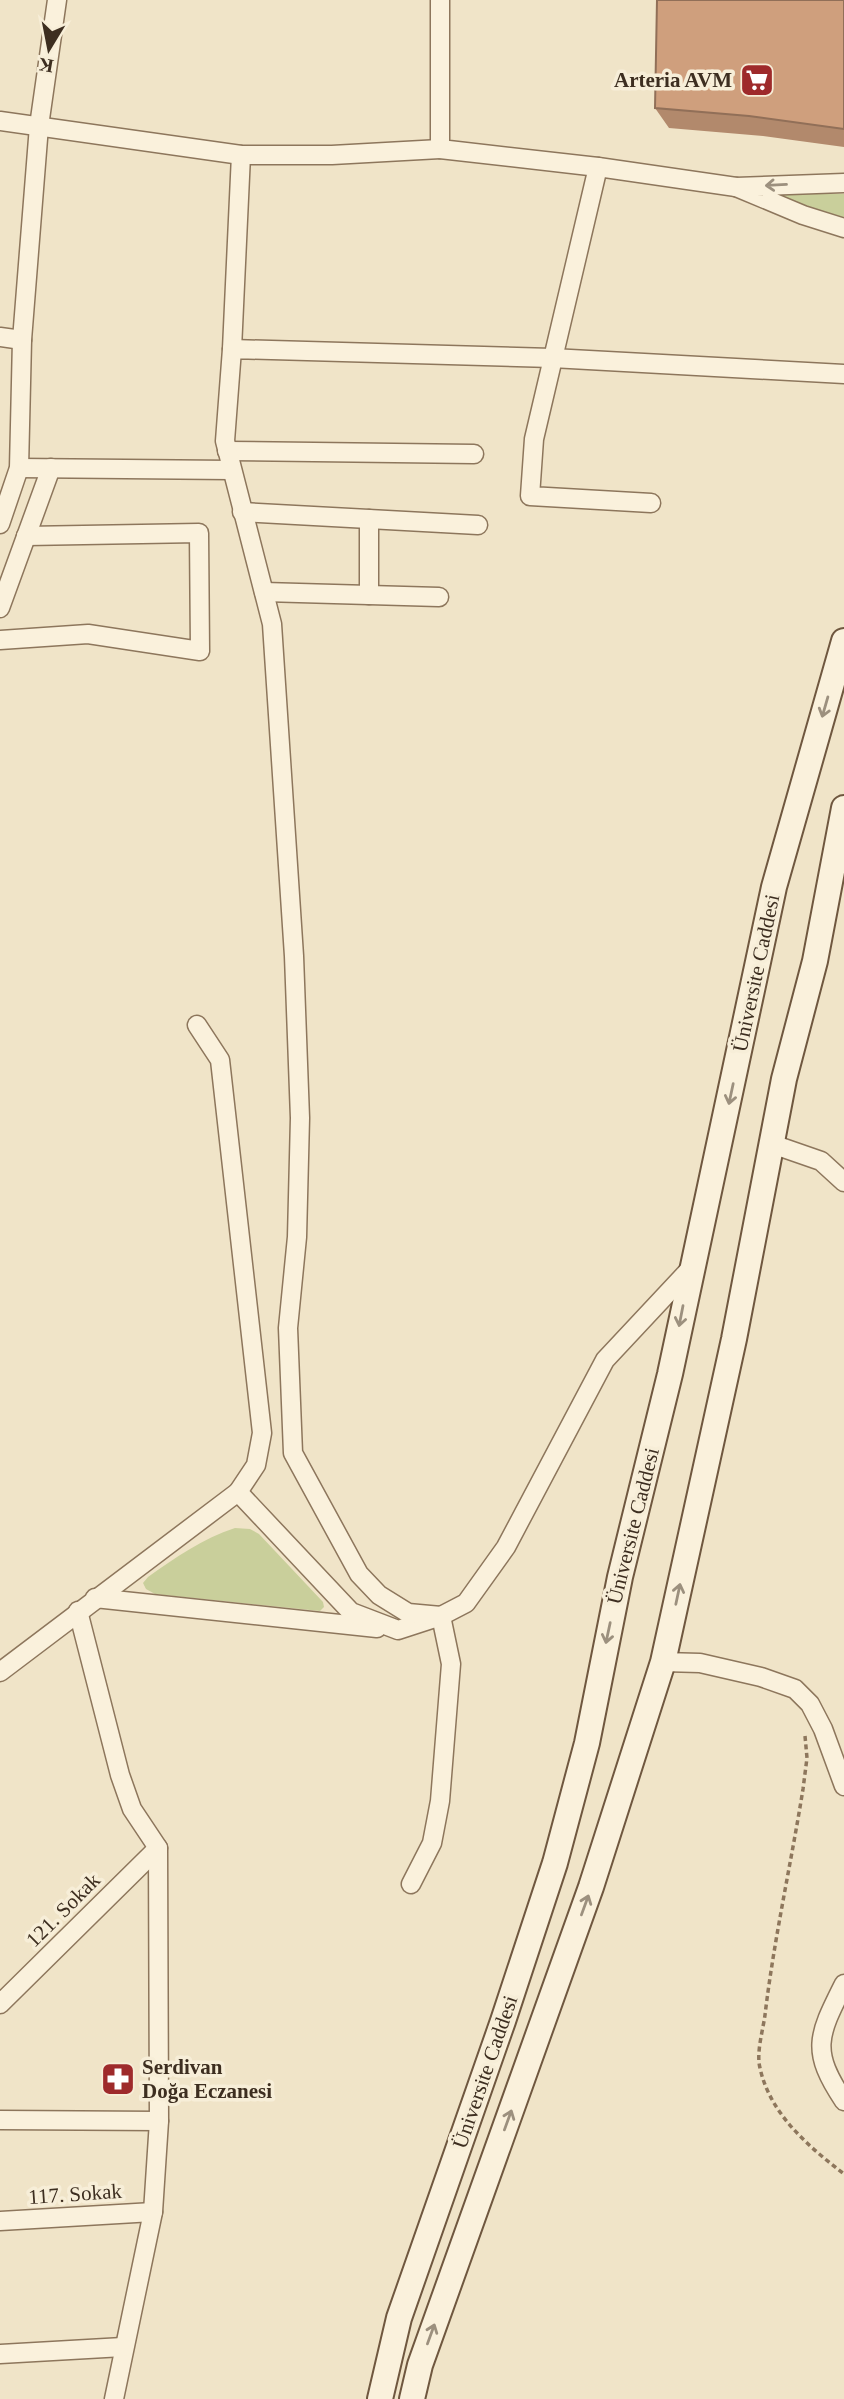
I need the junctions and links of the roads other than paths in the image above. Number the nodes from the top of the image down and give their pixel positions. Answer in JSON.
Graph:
{"nodes":[{"id":1,"x":57,"y":0,"type":"edge"},
{"id":2,"x":440,"y":0,"type":"edge"},
{"id":3,"x":0,"y":121,"type":"edge"},
{"id":4,"x":39,"y":126,"type":"junction"},
{"id":5,"x":440,"y":149,"type":"junction"},
{"id":6,"x":241,"y":155,"type":"junction"},
{"id":7,"x":598,"y":167,"type":"junction"},
{"id":8,"x":844,"y":183,"type":"edge"},
{"id":9,"x":736,"y":187,"type":"junction"},
{"id":10,"x":844,"y":228,"type":"edge"},
{"id":11,"x":0,"y":337,"type":"edge"},
{"id":12,"x":22,"y":340,"type":"junction"},
{"id":13,"x":232,"y":349,"type":"junction"},
{"id":14,"x":552,"y":358,"type":"junction"},
{"id":15,"x":844,"y":373,"type":"edge"},
{"id":16,"x":227,"y":451,"type":"junction"},
{"id":17,"x":474,"y":454,"type":"dead end"},
{"id":18,"x":19,"y":468,"type":"junction"},
{"id":19,"x":51,"y":468,"type":"junction"},
{"id":20,"x":232,"y":470,"type":"junction"},
{"id":21,"x":651,"y":503,"type":"dead end"},
{"id":22,"x":242,"y":512,"type":"junction"},
{"id":23,"x":369,"y":519,"type":"junction"},
{"id":24,"x":0,"y":524,"type":"edge"},
{"id":25,"x":478,"y":525,"type":"dead end"},
{"id":26,"x":26,"y":536,"type":"junction"},
{"id":27,"x":264,"y":592,"type":"junction"},
{"id":28,"x":369,"y":595,"type":"junction"},
{"id":29,"x":439,"y":597,"type":"dead end"},
{"id":30,"x":0,"y":608,"type":"edge"},
{"id":31,"x":0,"y":640,"type":"edge"},
{"id":32,"x":844,"y":641,"type":"edge"},
{"id":33,"x":844,"y":808,"type":"edge"},
{"id":34,"x":197,"y":1025,"type":"dead end"},
{"id":35,"x":772,"y":1144,"type":"junction"},
{"id":36,"x":844,"y":1182,"type":"edge"},
{"id":37,"x":691,"y":1268,"type":"junction"},
{"id":38,"x":238,"y":1492,"type":"junction"},
{"id":39,"x":95,"y":1598,"type":"junction"},
{"id":40,"x":78,"y":1611,"type":"junction"},
{"id":41,"x":442,"y":1616,"type":"junction"},
{"id":42,"x":397,"y":1630,"type":"junction"},
{"id":43,"x":663,"y":1662,"type":"junction"},
{"id":44,"x":0,"y":1672,"type":"edge"},
{"id":45,"x":844,"y":1786,"type":"edge"},
{"id":46,"x":158,"y":1848,"type":"junction"},
{"id":47,"x":411,"y":1884,"type":"dead end"},
{"id":48,"x":844,"y":1984,"type":"edge"},
{"id":49,"x":0,"y":2004,"type":"edge"},
{"id":50,"x":844,"y":2101,"type":"edge"},
{"id":51,"x":0,"y":2120,"type":"edge"},
{"id":52,"x":159,"y":2121,"type":"junction"},
{"id":53,"x":153,"y":2212,"type":"junction"},
{"id":54,"x":0,"y":2221,"type":"edge"},
{"id":55,"x":123,"y":2347,"type":"junction"},
{"id":56,"x":0,"y":2354,"type":"edge"},
{"id":57,"x":114,"y":2399,"type":"edge"},
{"id":58,"x":380,"y":2399,"type":"edge"},
{"id":59,"x":412,"y":2399,"type":"edge"}],
"edges":[{"from":1,"to":4,"type":"street"},
{"from":2,"to":5,"type":"street"},
{"from":3,"to":4,"type":"street"},
{"from":4,"to":6,"type":"street"},
{"from":4,"to":12,"type":"street"},
{"from":5,"to":6,"type":"street"},
{"from":5,"to":7,"type":"street"},
{"from":6,"to":13,"type":"street"},
{"from":7,"to":9,"type":"street"},
{"from":7,"to":14,"type":"street"},
{"from":8,"to":9,"type":"street","one_way":true},
{"from":9,"to":10,"type":"street"},
{"from":11,"to":12,"type":"street"},
{"from":12,"to":18,"type":"street"},
{"from":13,"to":14,"type":"street"},
{"from":13,"to":16,"type":"street"},
{"from":14,"to":15,"type":"street"},
{"from":14,"to":21,"type":"street"},
{"from":16,"to":17,"type":"street"},
{"from":16,"to":20,"type":"street"},
{"from":18,"to":19,"type":"street"},
{"from":18,"to":24,"type":"street"},
{"from":19,"to":20,"type":"street"},
{"from":19,"to":26,"type":"street"},
{"from":20,"to":22,"type":"street"},
{"from":22,"to":23,"type":"street"},
{"from":22,"to":27,"type":"street"},
{"from":23,"to":25,"type":"street"},
{"from":23,"to":28,"type":"street"},
{"from":26,"to":30,"type":"street"},
{"from":26,"to":31,"type":"street"},
{"from":27,"to":28,"type":"street"},
{"from":27,"to":41,"type":"street"},
{"from":28,"to":29,"type":"street"},
{"from":32,"to":37,"type":"main road","name":"Üniversite Caddesi","one_way":true},
{"from":33,"to":35,"type":"main road","name":"Üniversite Caddesi"},
{"from":34,"to":38,"type":"street"},
{"from":35,"to":36,"type":"street"},
{"from":43,"to":35,"type":"main road","name":"Üniversite Caddesi","one_way":true},
{"from":37,"to":41,"type":"street"},
{"from":37,"to":58,"type":"main road","name":"Üniversite Caddesi","one_way":true},
{"from":38,"to":39,"type":"street"},
{"from":38,"to":42,"type":"street"},
{"from":39,"to":40,"type":"street"},
{"from":39,"to":42,"type":"street"},
{"from":40,"to":44,"type":"street"},
{"from":40,"to":46,"type":"street"},
{"from":41,"to":42,"type":"street"},
{"from":41,"to":47,"type":"street"},
{"from":43,"to":45,"type":"street"},
{"from":59,"to":43,"type":"main road","name":"Üniversite Caddesi","one_way":true},
{"from":46,"to":49,"type":"street","name":"121. Sokak"},
{"from":46,"to":52,"type":"street"},
{"from":48,"to":50,"type":"street"},
{"from":51,"to":52,"type":"street"},
{"from":52,"to":53,"type":"street"},
{"from":53,"to":54,"type":"street","name":"117. Sokak"},
{"from":53,"to":55,"type":"street"},
{"from":55,"to":56,"type":"street"},
{"from":55,"to":57,"type":"street"}]}
